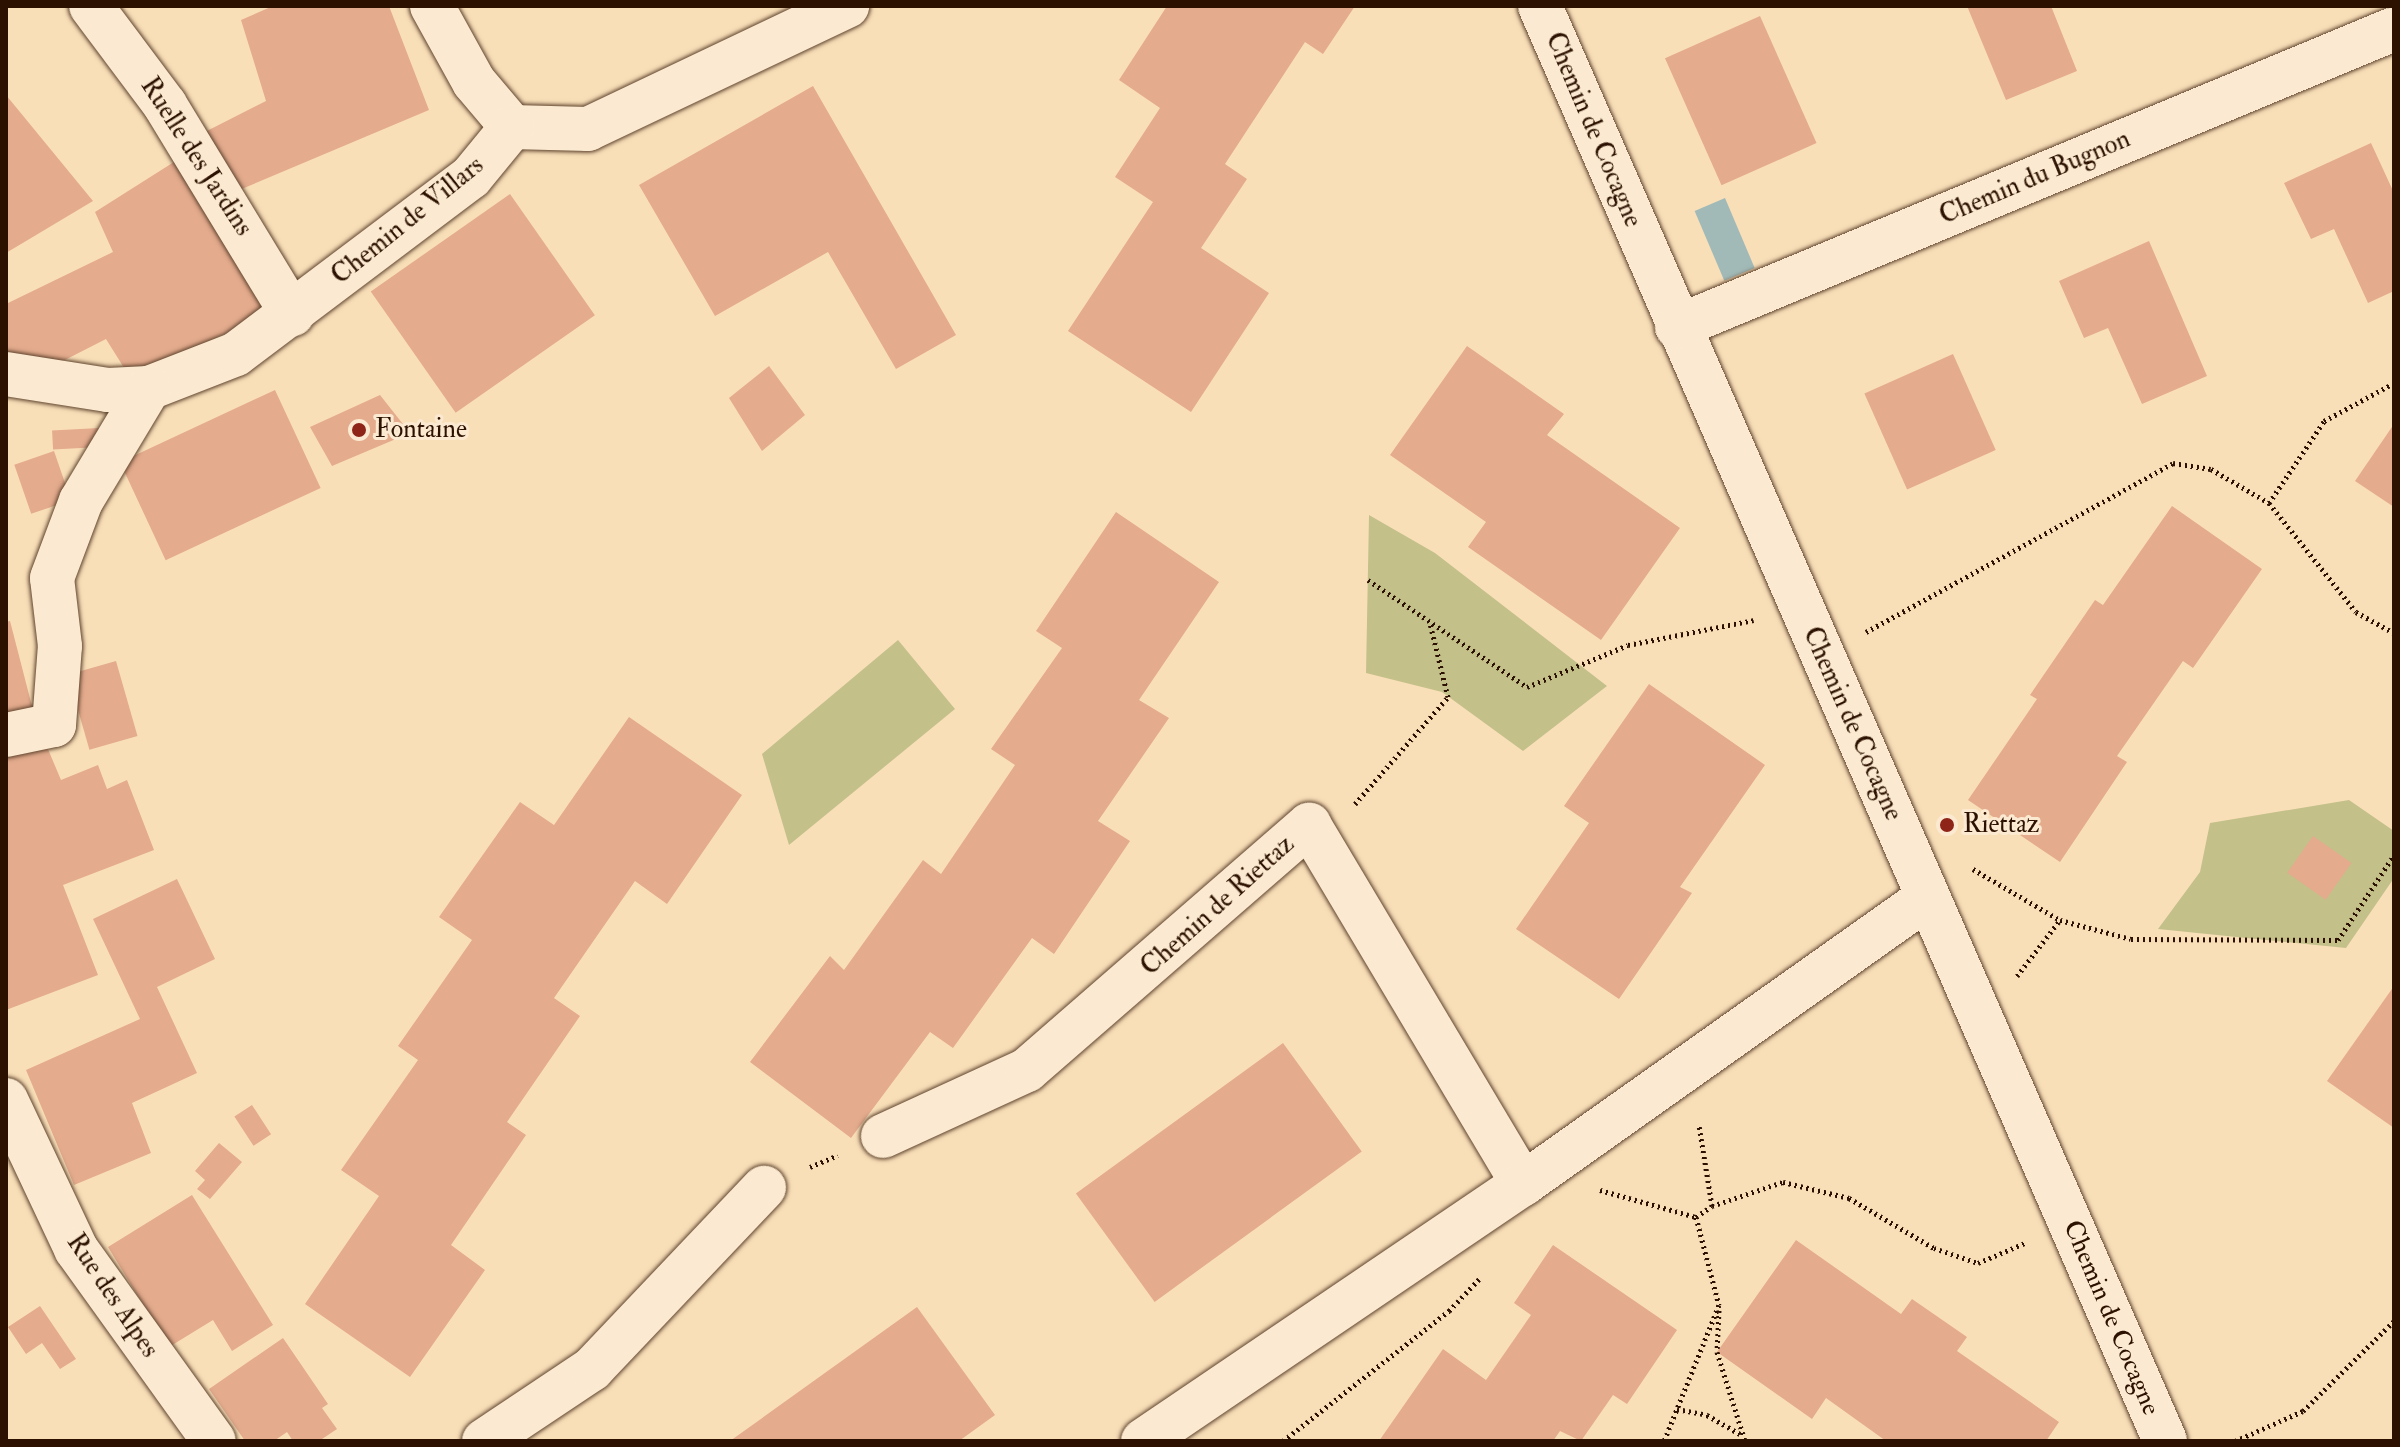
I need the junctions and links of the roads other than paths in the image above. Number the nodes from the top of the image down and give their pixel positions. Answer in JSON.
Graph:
{"nodes":[{"id":1,"x":91,"y":6,"type":"edge"},
{"id":2,"x":432,"y":6,"type":"edge"},
{"id":3,"x":847,"y":6,"type":"edge"},
{"id":4,"x":1540,"y":6,"type":"edge"},
{"id":5,"x":2394,"y":29,"type":"edge"},
{"id":6,"x":512,"y":127,"type":"junction"},
{"id":7,"x":292,"y":314,"type":"junction"},
{"id":8,"x":1677,"y":327,"type":"junction"},
{"id":9,"x":6,"y":374,"type":"edge"},
{"id":10,"x":149,"y":388,"type":"junction"},
{"id":11,"x":6,"y":735,"type":"edge"},
{"id":12,"x":1927,"y":898,"type":"junction"},
{"id":13,"x":6,"y":1100,"type":"edge"},
{"id":14,"x":883,"y":1136,"type":"road end"},
{"id":15,"x":1523,"y":1184,"type":"junction"},
{"id":16,"x":764,"y":1188,"type":"road end"},
{"id":17,"x":214,"y":1441,"type":"edge"},
{"id":18,"x":484,"y":1441,"type":"edge"},
{"id":19,"x":1143,"y":1441,"type":"edge"},
{"id":20,"x":2165,"y":1441,"type":"edge"}],
"edges":[{"from":1,"to":7,"type":"street","name":"Ruelle des Jardins"},
{"from":2,"to":6,"type":"street"},
{"from":3,"to":6,"type":"street"},
{"from":4,"to":8,"type":"street","name":"Chemin de Cocagne"},
{"from":5,"to":8,"type":"street","name":"Chemin du Bugnon"},
{"from":6,"to":7,"type":"street","name":"Chemin de Villars"},
{"from":7,"to":10,"type":"street","name":"Chemin de Villars"},
{"from":8,"to":12,"type":"street","name":"Chemin de Cocagne"},
{"from":9,"to":10,"type":"street","name":"Chemin de Villars"},
{"from":10,"to":11,"type":"street"},
{"from":12,"to":15,"type":"street"},
{"from":12,"to":20,"type":"street","name":"Chemin de Cocagne"},
{"from":13,"to":17,"type":"street","name":"Rue des Alpes"},
{"from":14,"to":15,"type":"street","name":"Chemin de Riettaz"},
{"from":15,"to":19,"type":"street"},
{"from":16,"to":18,"type":"street"}]}
